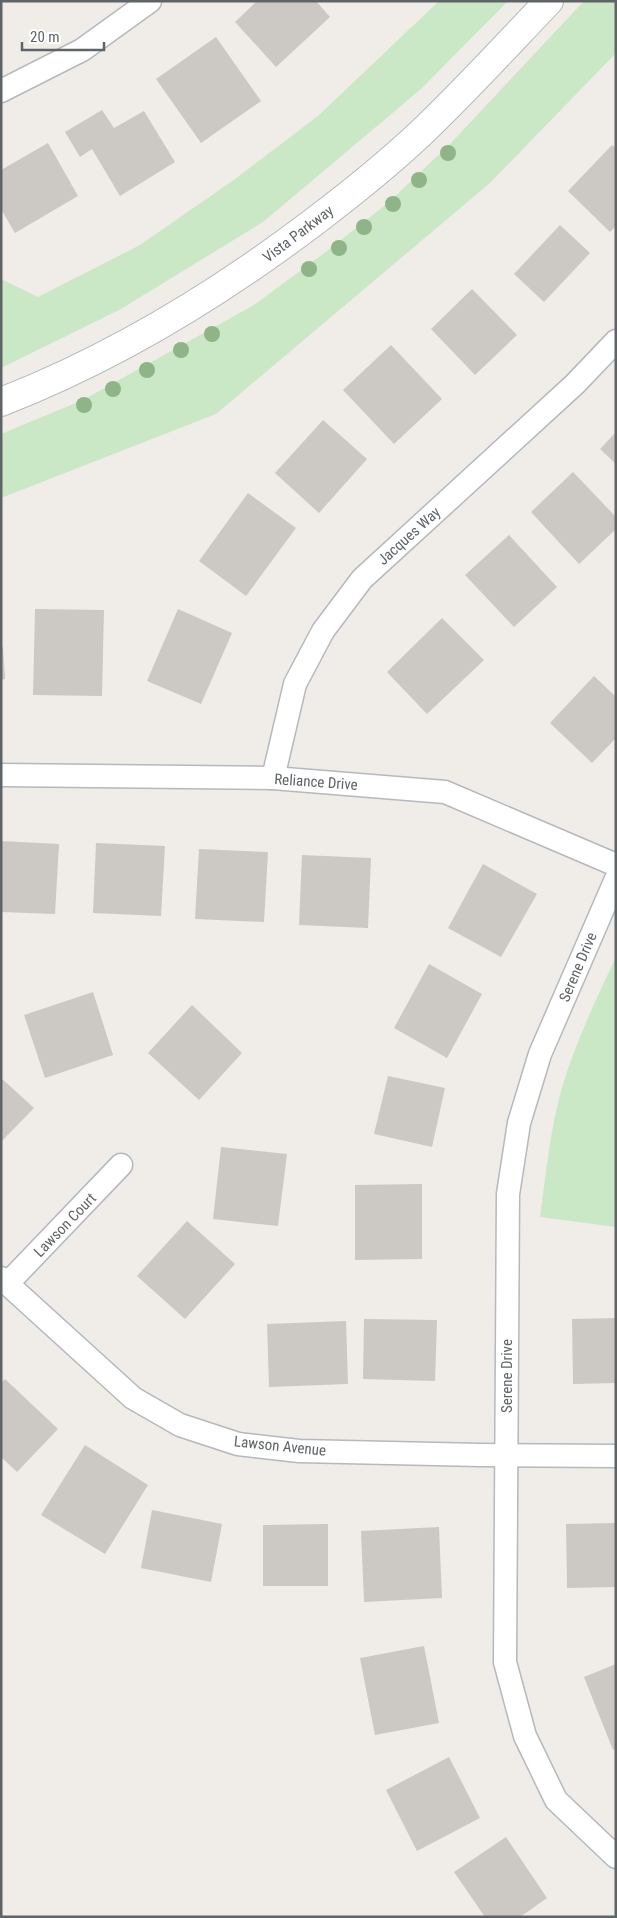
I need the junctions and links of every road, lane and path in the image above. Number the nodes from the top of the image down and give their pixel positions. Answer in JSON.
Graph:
{"nodes":[{"id":1,"x":150,"y":1,"type":"edge"},
{"id":2,"x":549,"y":1,"type":"edge"},
{"id":3,"x":1,"y":91,"type":"edge"},
{"id":4,"x":616,"y":340,"type":"edge"},
{"id":5,"x":1,"y":402,"type":"edge"},
{"id":6,"x":1,"y":775,"type":"edge"},
{"id":7,"x":273,"y":778,"type":"junction"},
{"id":8,"x":616,"y":865,"type":"edge"},
{"id":9,"x":616,"y":879,"type":"edge"},
{"id":10,"x":121,"y":1165,"type":"dead end"},
{"id":11,"x":4,"y":1281,"type":"edge"},
{"id":12,"x":506,"y":1456,"type":"junction"},
{"id":13,"x":616,"y":1456,"type":"edge"},
{"id":14,"x":616,"y":1857,"type":"edge"}],
"edges":[{"from":1,"to":3,"type":"street"},
{"from":2,"to":5,"type":"street","name":"Vista Parkway"},
{"from":4,"to":7,"type":"street","name":"Jacques Way"},
{"from":6,"to":7,"type":"street","name":"Reliance Drive"},
{"from":7,"to":8,"type":"street","name":"Reliance Drive"},
{"from":9,"to":12,"type":"street","name":"Serene Drive"},
{"from":10,"to":11,"type":"street","name":"Lawson Court"},
{"from":11,"to":12,"type":"street","name":"Lawson Avenue"},
{"from":12,"to":13,"type":"street","name":"Lawson Avenue"},
{"from":12,"to":14,"type":"street","name":"Serene Drive"}]}
